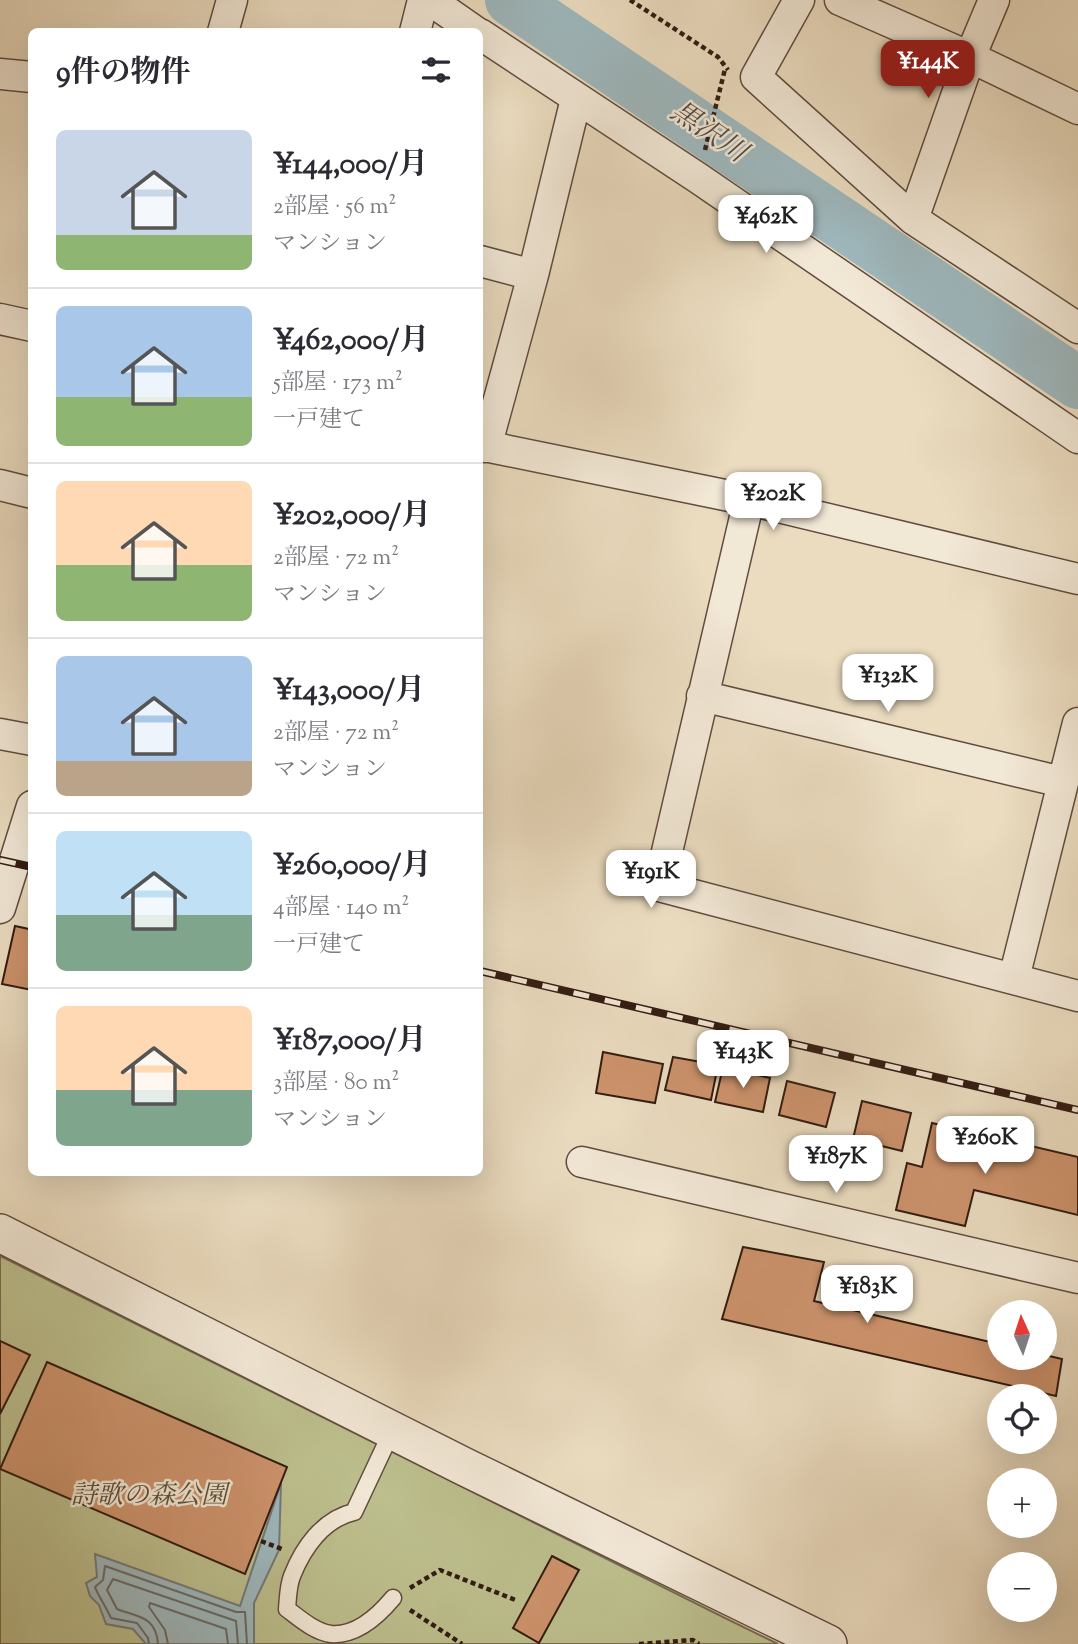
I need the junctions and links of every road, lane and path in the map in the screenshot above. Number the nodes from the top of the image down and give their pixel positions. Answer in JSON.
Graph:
{"nodes":[{"id":1,"x":232,"y":0,"type":"edge"},
{"id":2,"x":423,"y":0,"type":"edge"},
{"id":3,"x":430,"y":0,"type":"edge"},
{"id":4,"x":630,"y":0,"type":"edge"},
{"id":5,"x":799,"y":0,"type":"edge"},
{"id":6,"x":840,"y":0,"type":"edge"},
{"id":7,"x":994,"y":0,"type":"edge"},
{"id":8,"x":224,"y":28,"type":"edge"},
{"id":9,"x":416,"y":28,"type":"edge"},
{"id":10,"x":471,"y":28,"type":"edge"},
{"id":11,"x":483,"y":36,"type":"edge"},
{"id":12,"x":970,"y":57,"type":"junction"},
{"id":13,"x":725,"y":69,"type":"junction"},
{"id":14,"x":0,"y":74,"type":"edge"},
{"id":15,"x":28,"y":76,"type":"edge"},
{"id":16,"x":756,"y":77,"type":"junction"},
{"id":17,"x":576,"y":99,"type":"junction"},
{"id":18,"x":1078,"y":109,"type":"edge"},
{"id":19,"x":702,"y":162,"type":"dead end"},
{"id":20,"x":913,"y":219,"type":"junction"},
{"id":21,"x":483,"y":262,"type":"edge"},
{"id":22,"x":533,"y":275,"type":"junction"},
{"id":23,"x":0,"y":319,"type":"edge"},
{"id":24,"x":28,"y":325,"type":"edge"},
{"id":25,"x":1078,"y":328,"type":"edge"},
{"id":26,"x":1078,"y":438,"type":"edge"},
{"id":27,"x":483,"y":446,"type":"edge"},
{"id":28,"x":0,"y":485,"type":"edge"},
{"id":29,"x":28,"y":492,"type":"edge"},
{"id":30,"x":749,"y":500,"type":"junction"},
{"id":31,"x":1078,"y":579,"type":"edge"},
{"id":32,"x":702,"y":696,"type":"junction"},
{"id":33,"x":1078,"y":723,"type":"edge"},
{"id":34,"x":0,"y":734,"type":"edge"},
{"id":35,"x":28,"y":739,"type":"edge"},
{"id":36,"x":1062,"y":782,"type":"junction"},
{"id":37,"x":28,"y":819,"type":"edge"},
{"id":38,"x":0,"y":908,"type":"edge"},
{"id":39,"x":1014,"y":978,"type":"junction"},
{"id":40,"x":1078,"y":996,"type":"edge"},
{"id":41,"x":582,"y":1162,"type":"dead end"},
{"id":42,"x":0,"y":1233,"type":"edge"},
{"id":43,"x":1078,"y":1278,"type":"edge"},
{"id":44,"x":392,"y":1431,"type":"junction"},
{"id":45,"x":393,"y":1598,"type":"junction"},
{"id":46,"x":518,"y":1601,"type":"dead end"},
{"id":47,"x":462,"y":1644,"type":"edge"},
{"id":48,"x":639,"y":1644,"type":"edge"},
{"id":49,"x":699,"y":1644,"type":"edge"},
{"id":50,"x":828,"y":1644,"type":"edge"}],
"edges":[{"from":1,"to":8,"type":"street"},
{"from":2,"to":9,"type":"street"},
{"from":3,"to":10,"type":"street"},
{"from":4,"to":13,"type":"path"},
{"from":5,"to":16,"type":"street"},
{"from":6,"to":12,"type":"street"},
{"from":7,"to":12,"type":"street"},
{"from":11,"to":17,"type":"street"},
{"from":12,"to":18,"type":"street"},
{"from":12,"to":20,"type":"street"},
{"from":13,"to":16,"type":"path"},
{"from":13,"to":19,"type":"path"},
{"from":14,"to":15,"type":"street"},
{"from":16,"to":20,"type":"street"},
{"from":17,"to":22,"type":"street"},
{"from":17,"to":26,"type":"street"},
{"from":20,"to":25,"type":"street"},
{"from":21,"to":22,"type":"street"},
{"from":22,"to":27,"type":"street"},
{"from":23,"to":24,"type":"street"},
{"from":27,"to":30,"type":"street"},
{"from":28,"to":29,"type":"street"},
{"from":30,"to":31,"type":"street"},
{"from":30,"to":32,"type":"street"},
{"from":32,"to":36,"type":"street"},
{"from":32,"to":39,"type":"street"},
{"from":33,"to":36,"type":"street"},
{"from":34,"to":35,"type":"street"},
{"from":36,"to":39,"type":"street"},
{"from":37,"to":38,"type":"street"},
{"from":39,"to":40,"type":"street"},
{"from":41,"to":43,"type":"street"},
{"from":42,"to":44,"type":"street"},
{"from":44,"to":45,"type":"lane"},
{"from":44,"to":50,"type":"street"},
{"from":45,"to":46,"type":"path"},
{"from":45,"to":47,"type":"path"},
{"from":48,"to":49,"type":"path"}]}
